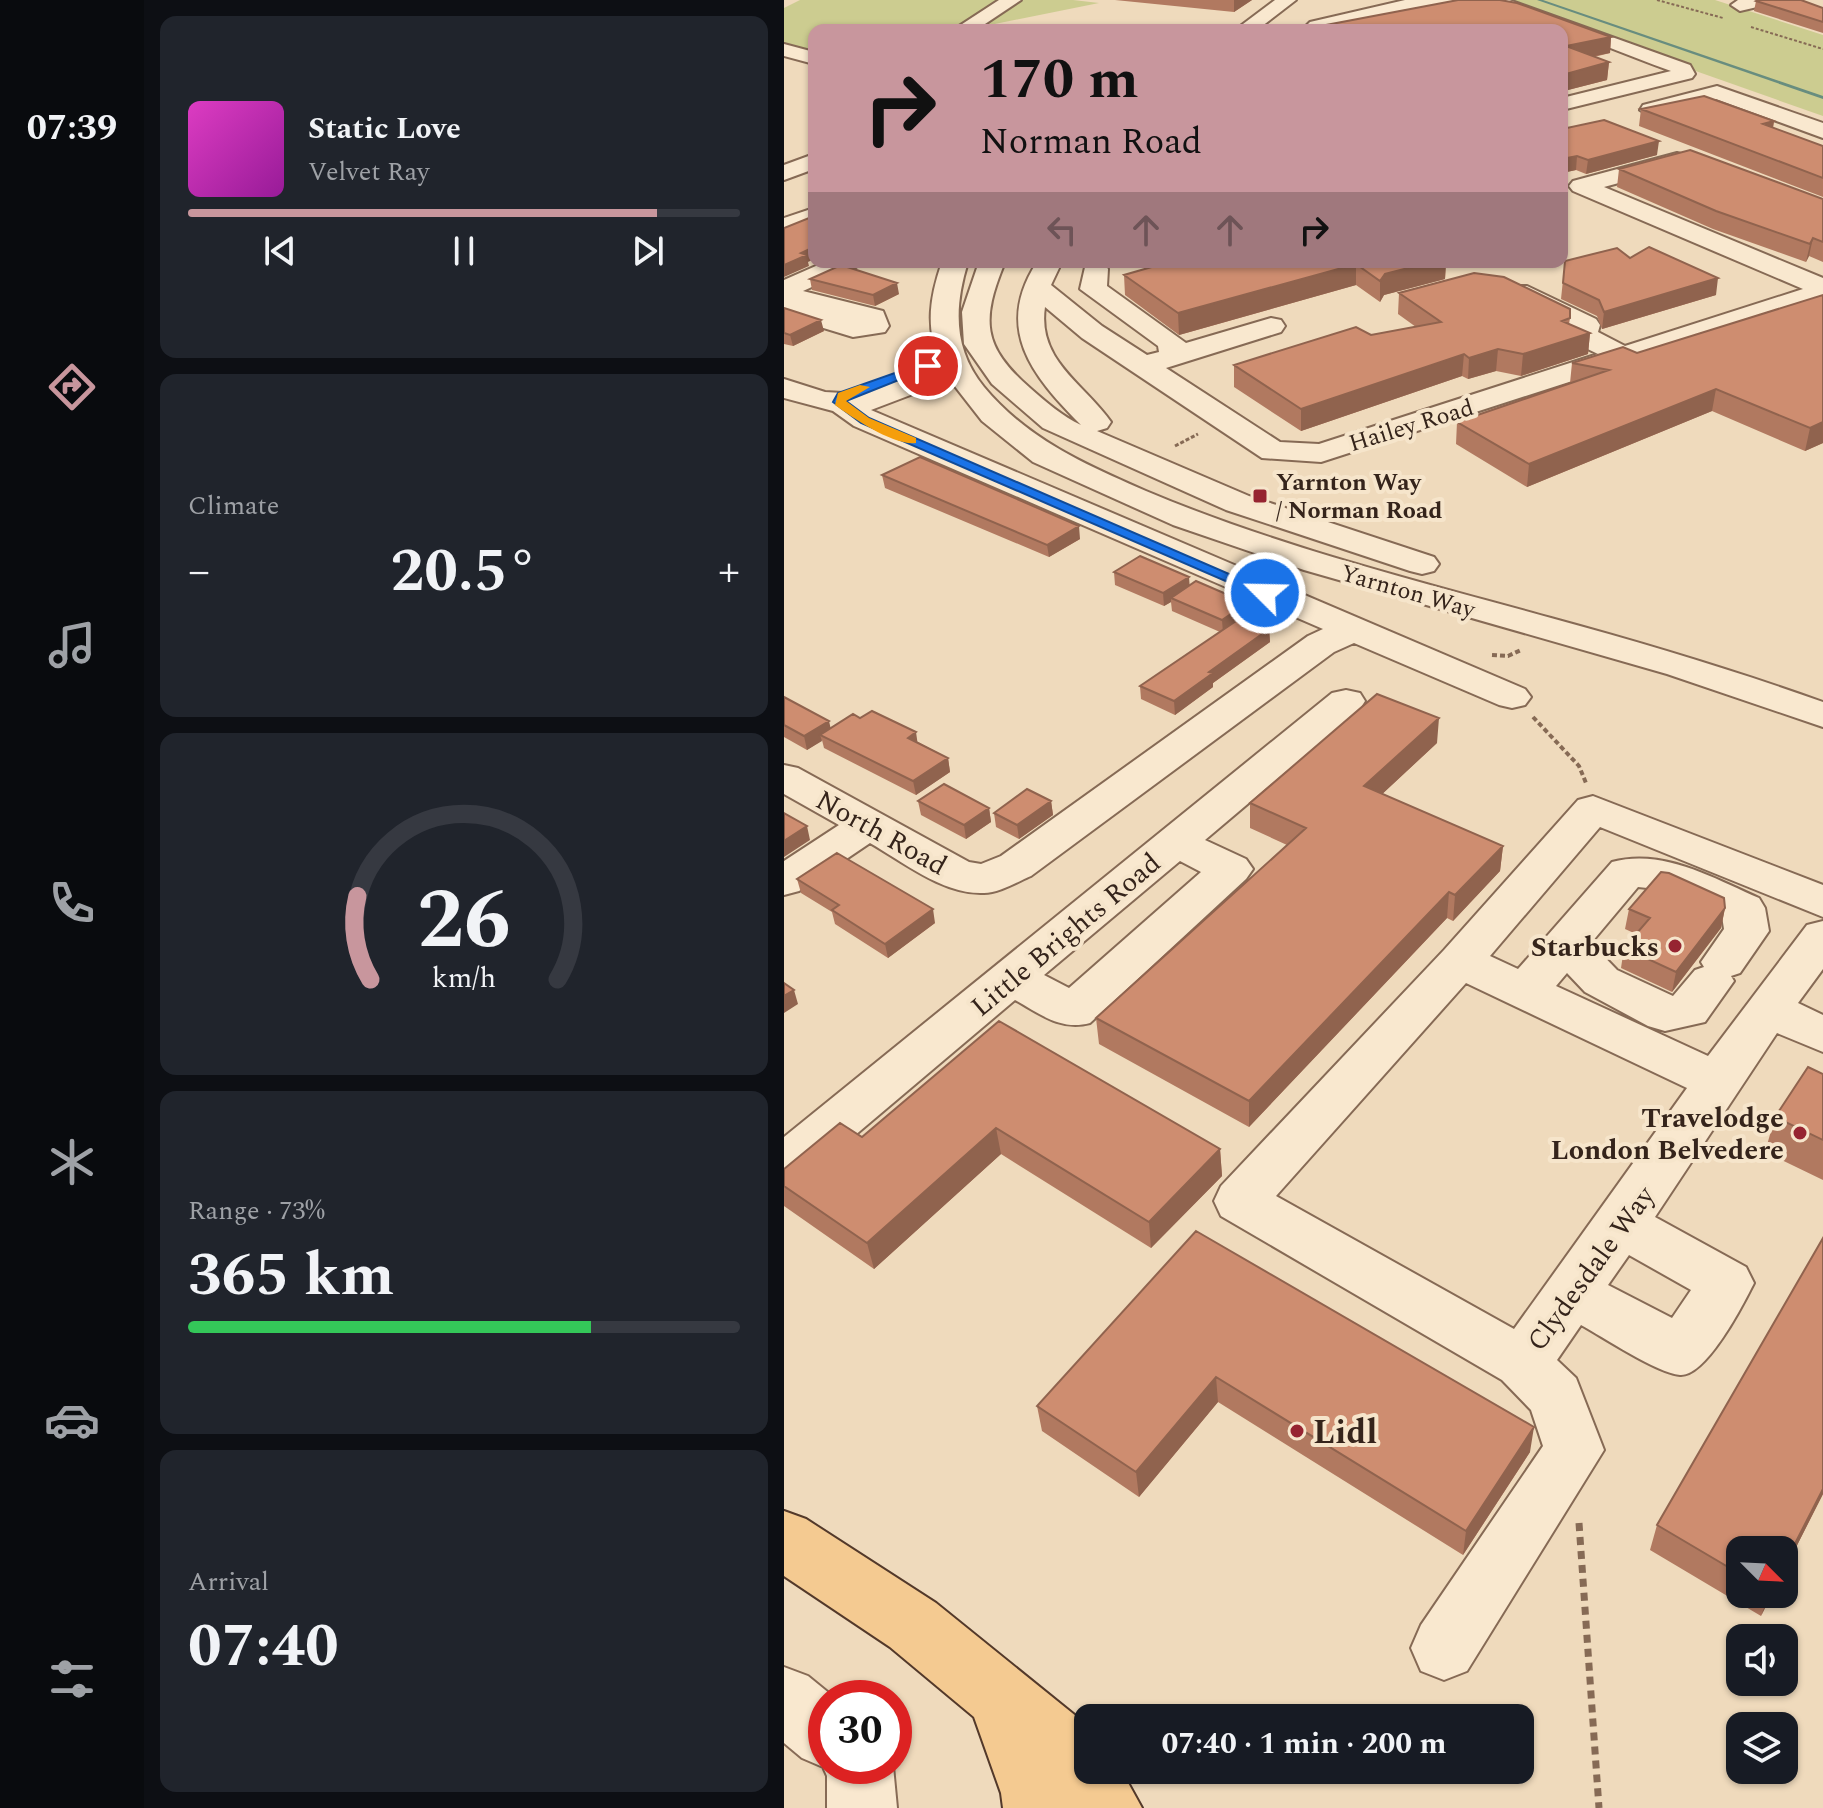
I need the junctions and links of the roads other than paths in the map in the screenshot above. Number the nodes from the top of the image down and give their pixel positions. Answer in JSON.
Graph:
{"nodes":[{"id":1,"x":1012,"y":0,"type":"edge"},
{"id":2,"x":1764,"y":0,"type":"edge"},
{"id":3,"x":1295,"y":4,"type":"edge"},
{"id":4,"x":1740,"y":5,"type":"dead end"},
{"id":5,"x":973,"y":24,"type":"edge"},
{"id":6,"x":1257,"y":24,"type":"edge"},
{"id":7,"x":1278,"y":24,"type":"edge"},
{"id":8,"x":1326,"y":24,"type":"edge"},
{"id":9,"x":1559,"y":24,"type":"edge"},
{"id":10,"x":1568,"y":27,"type":"edge"},
{"id":11,"x":784,"y":50,"type":"edge"},
{"id":12,"x":808,"y":56,"type":"edge"},
{"id":13,"x":1568,"y":103,"type":"edge"},
{"id":14,"x":1626,"y":117,"type":"dead end"},
{"id":15,"x":1588,"y":121,"type":"edge"},
{"id":16,"x":1568,"y":123,"type":"edge"},
{"id":17,"x":1823,"y":131,"type":"edge"},
{"id":18,"x":1660,"y":144,"type":"edge"},
{"id":19,"x":808,"y":163,"type":"edge"},
{"id":20,"x":784,"y":173,"type":"edge"},
{"id":21,"x":836,"y":268,"type":"edge"},
{"id":22,"x":952,"y":268,"type":"edge"},
{"id":23,"x":989,"y":268,"type":"edge"},
{"id":24,"x":1095,"y":269,"type":"dead end"},
{"id":25,"x":1043,"y":274,"type":"edge"},
{"id":26,"x":1821,"y":293,"type":"edge"},
{"id":27,"x":786,"y":296,"type":"edge"},
{"id":28,"x":1271,"y":326,"type":"dead end"},
{"id":29,"x":942,"y":332,"type":"junction"},
{"id":30,"x":1644,"y":350,"type":"junction"},
{"id":31,"x":1174,"y":356,"type":"junction"},
{"id":32,"x":985,"y":358,"type":"junction"},
{"id":33,"x":955,"y":366,"type":"junction"},
{"id":34,"x":1143,"y":366,"type":"junction"},
{"id":35,"x":1684,"y":370,"type":"edge"},
{"id":36,"x":1223,"y":380,"type":"dead end"},
{"id":37,"x":900,"y":381,"type":"junction"},
{"id":38,"x":784,"y":388,"type":"edge"},
{"id":39,"x":1184,"y":392,"type":"junction"},
{"id":40,"x":839,"y":402,"type":"junction"},
{"id":41,"x":1364,"y":439,"type":"junction"},
{"id":42,"x":1041,"y":453,"type":"junction"},
{"id":43,"x":1131,"y":454,"type":"junction"},
{"id":44,"x":1400,"y":462,"type":"dead end"},
{"id":45,"x":1359,"y":634,"type":"junction"},
{"id":46,"x":1823,"y":683,"type":"edge"},
{"id":47,"x":1512,"y":697,"type":"road end"},
{"id":48,"x":1346,"y":701,"type":"dead end"},
{"id":49,"x":1823,"y":715,"type":"edge"},
{"id":50,"x":784,"y":777,"type":"edge"},
{"id":51,"x":868,"y":825,"type":"junction"},
{"id":52,"x":1175,"y":842,"type":"junction"},
{"id":53,"x":784,"y":881,"type":"edge"},
{"id":54,"x":1823,"y":902,"type":"edge"},
{"id":55,"x":1823,"y":936,"type":"edge"},
{"id":56,"x":1565,"y":944,"type":"junction"},
{"id":57,"x":1460,"y":961,"type":"junction"},
{"id":58,"x":1011,"y":978,"type":"junction"},
{"id":59,"x":1525,"y":992,"type":"junction"},
{"id":60,"x":1768,"y":1009,"type":"junction"},
{"id":61,"x":1823,"y":1035,"type":"edge"},
{"id":62,"x":1716,"y":1081,"type":"junction"},
{"id":63,"x":784,"y":1166,"type":"edge"},
{"id":64,"x":1622,"y":1225,"type":"junction"},
{"id":65,"x":1574,"y":1294,"type":"junction"},
{"id":66,"x":1522,"y":1363,"type":"junction"},
{"id":67,"x":784,"y":1540,"type":"edge"},
{"id":68,"x":1444,"y":1648,"type":"dead end"},
{"id":69,"x":998,"y":1694,"type":"junction"},
{"id":70,"x":784,"y":1700,"type":"edge"},
{"id":71,"x":808,"y":1719,"type":"edge"},
{"id":72,"x":861,"y":1784,"type":"edge"},
{"id":73,"x":862,"y":1808,"type":"edge"},
{"id":74,"x":1038,"y":1808,"type":"edge"},
{"id":75,"x":1107,"y":1808,"type":"edge"}],
"edges":[{"from":1,"to":5,"type":"street"},
{"from":2,"to":4,"type":"street"},
{"from":3,"to":6,"type":"street"},
{"from":3,"to":7,"type":"street"},
{"from":8,"to":9,"type":"street"},
{"from":10,"to":13,"type":"street"},
{"from":11,"to":12,"type":"street"},
{"from":14,"to":17,"type":"street"},
{"from":15,"to":16,"type":"street"},
{"from":18,"to":26,"type":"street"},
{"from":19,"to":20,"type":"street"},
{"from":21,"to":27,"type":"street"},
{"from":22,"to":29,"type":"street","name":"Yarnton Way"},
{"from":23,"to":32,"type":"street"},
{"from":24,"to":31,"type":"street"},
{"from":25,"to":34,"type":"street","name":"Hailey Road"},
{"from":25,"to":43,"type":"street","name":"Hailey Road"},
{"from":26,"to":30,"type":"street","name":"Hailey Road"},
{"from":28,"to":31,"type":"street"},
{"from":29,"to":33,"type":"street","name":"Yarnton Way"},
{"from":29,"to":37,"type":"street"},
{"from":30,"to":30,"type":"street"},
{"from":30,"to":35,"type":"street"},
{"from":30,"to":41,"type":"street","name":"Hailey Road"},
{"from":31,"to":34,"type":"street"},
{"from":32,"to":33,"type":"street"},
{"from":32,"to":43,"type":"street","name":"Yarnton Way"},
{"from":33,"to":37,"type":"street"},
{"from":33,"to":42,"type":"street","name":"Yarnton Way"},
{"from":34,"to":39,"type":"street","name":"Hailey Road"},
{"from":36,"to":39,"type":"street"},
{"from":37,"to":40,"type":"street"},
{"from":37,"to":42,"type":"street"},
{"from":38,"to":40,"type":"street"},
{"from":39,"to":41,"type":"street","name":"Hailey Road"},
{"from":40,"to":45,"type":"street"},
{"from":41,"to":44,"type":"street"},
{"from":42,"to":49,"type":"street","name":"Yarnton Way"},
{"from":43,"to":46,"type":"street","name":"Yarnton Way"},
{"from":45,"to":47,"type":"street"},
{"from":45,"to":51,"type":"street","name":"North Road"},
{"from":48,"to":52,"type":"street","name":"Little Brights Road"},
{"from":50,"to":51,"type":"street","name":"North Road"},
{"from":51,"to":53,"type":"street"},
{"from":52,"to":58,"type":"street","name":"Little Brights Road"},
{"from":52,"to":58,"type":"street"},
{"from":54,"to":57,"type":"street"},
{"from":55,"to":60,"type":"street","name":"Clydesdale Way"},
{"from":56,"to":56,"type":"street"},
{"from":56,"to":59,"type":"street"},
{"from":57,"to":59,"type":"street"},
{"from":57,"to":66,"type":"street"},
{"from":58,"to":63,"type":"street","name":"Little Brights Road"},
{"from":59,"to":62,"type":"street"},
{"from":60,"to":61,"type":"street"},
{"from":60,"to":62,"type":"street","name":"Clydesdale Way"},
{"from":62,"to":64,"type":"street","name":"Clydesdale Way"},
{"from":64,"to":65,"type":"street","name":"Clydesdale Way"},
{"from":64,"to":65,"type":"street"},
{"from":65,"to":66,"type":"street","name":"Clydesdale Way"},
{"from":66,"to":68,"type":"street"},
{"from":67,"to":69,"type":"main road"},
{"from":69,"to":74,"type":"main road"},
{"from":69,"to":75,"type":"main road"},
{"from":70,"to":71,"type":"street"},
{"from":72,"to":73,"type":"street"}]}
